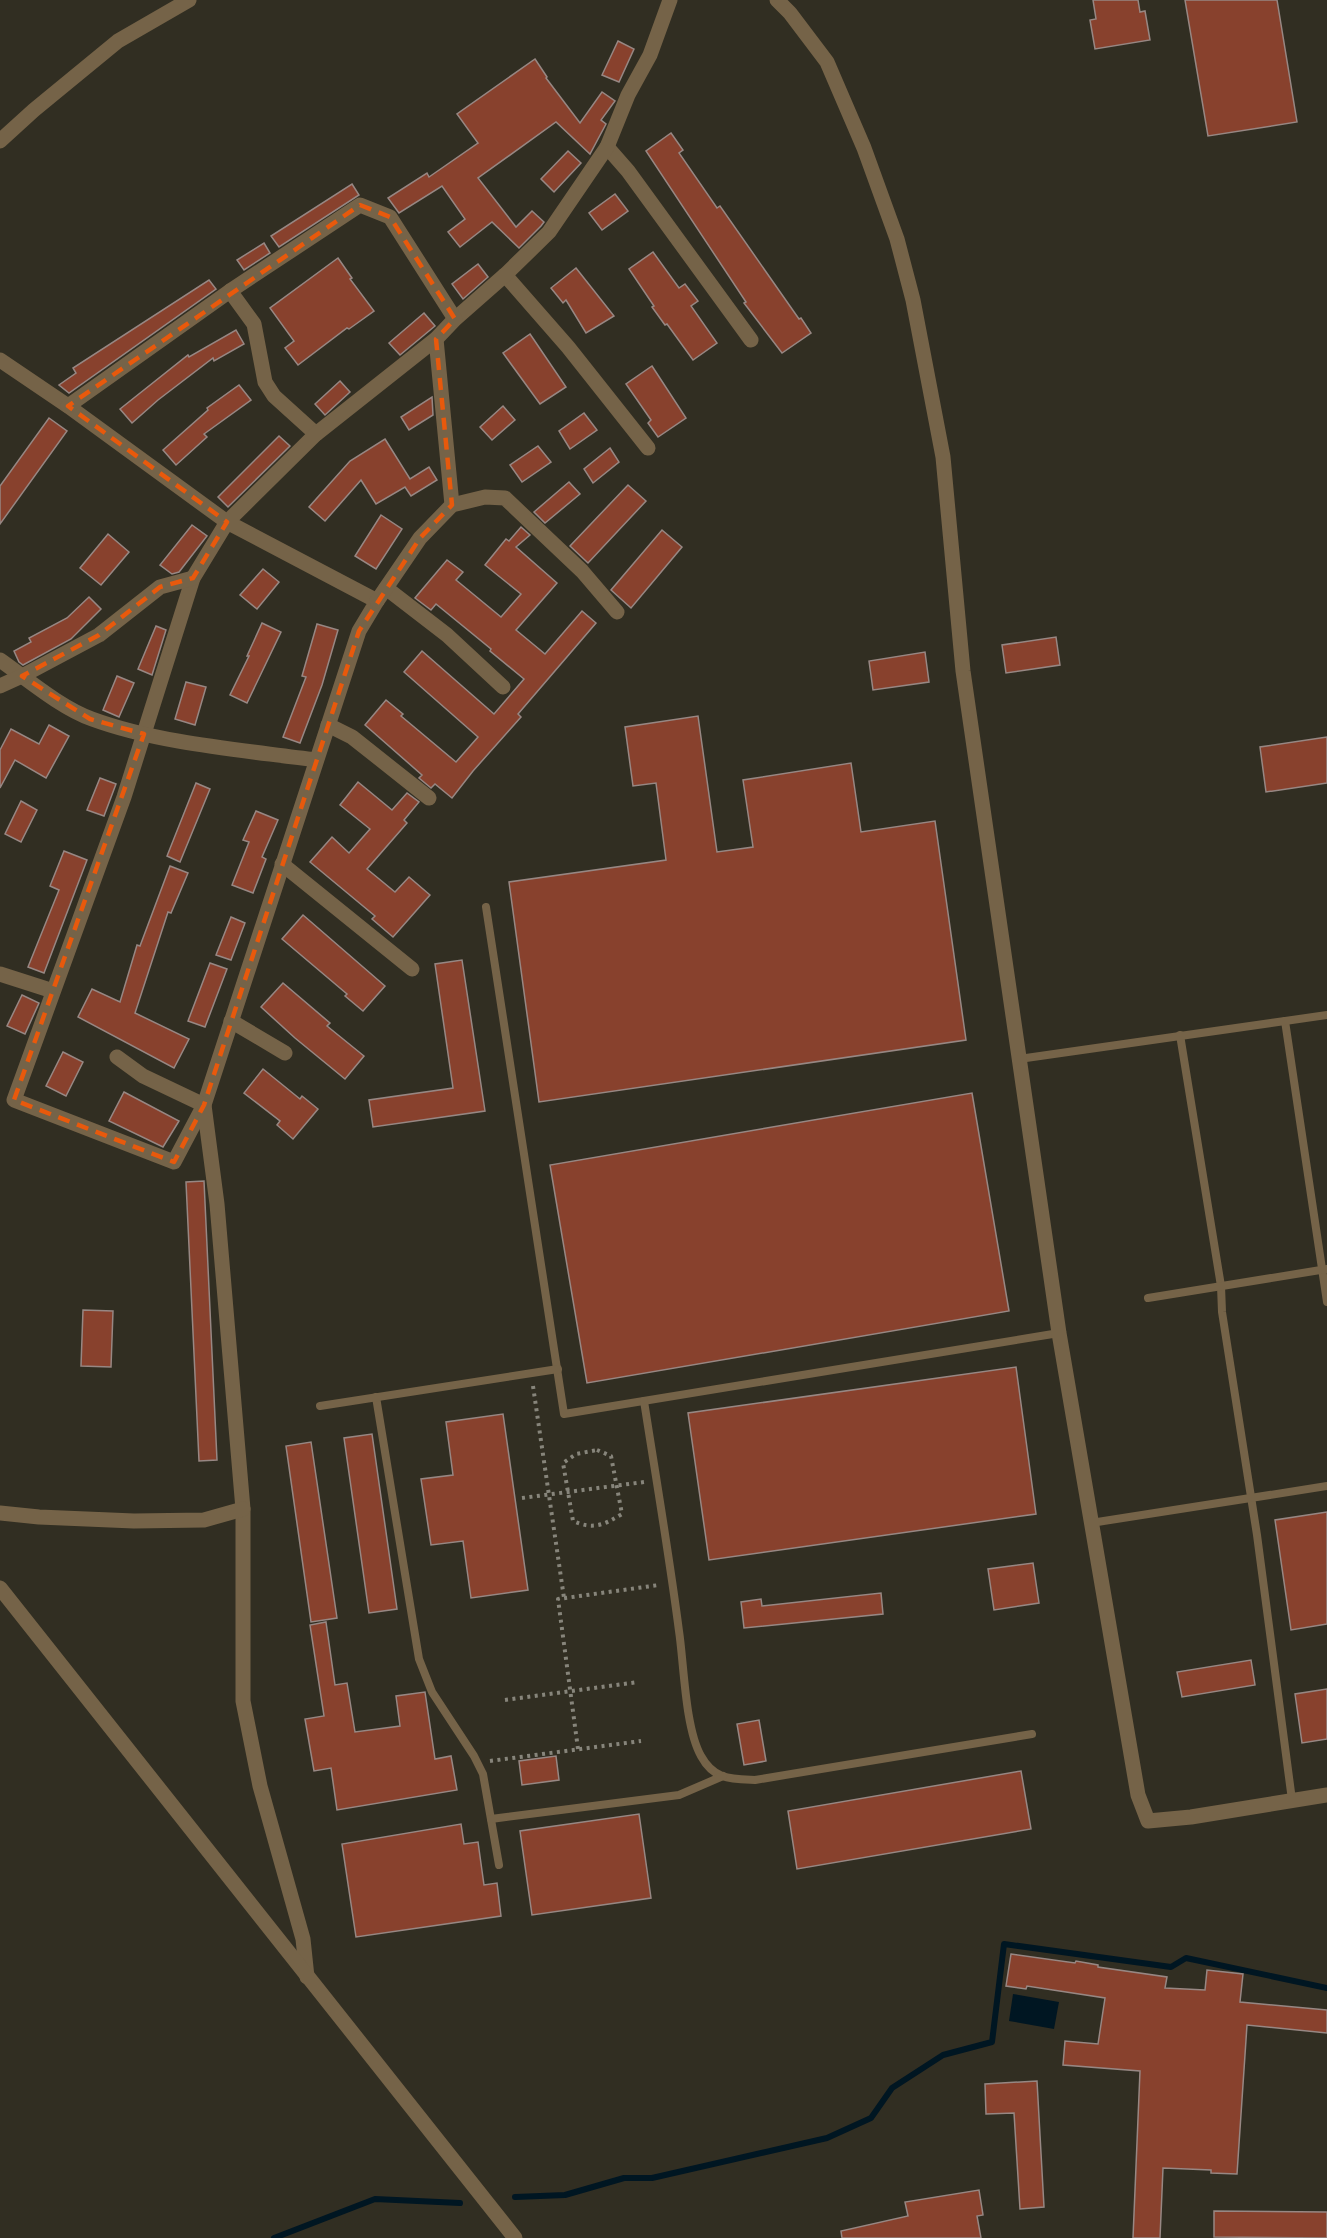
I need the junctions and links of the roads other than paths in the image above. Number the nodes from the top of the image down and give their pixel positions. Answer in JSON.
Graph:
{"nodes":[{"id":1,"x":189,"y":0,"type":"edge"},
{"id":2,"x":670,"y":0,"type":"edge"},
{"id":3,"x":777,"y":0,"type":"edge"},
{"id":4,"x":0,"y":141,"type":"edge"},
{"id":5,"x":607,"y":147,"type":"junction"},
{"id":6,"x":505,"y":275,"type":"junction"},
{"id":7,"x":230,"y":291,"type":"junction"},
{"id":8,"x":455,"y":319,"type":"junction"},
{"id":9,"x":436,"y":339,"type":"junction"},
{"id":10,"x":751,"y":340,"type":"dead end"},
{"id":11,"x":0,"y":360,"type":"edge"},
{"id":12,"x":68,"y":406,"type":"junction"},
{"id":13,"x":316,"y":434,"type":"junction"},
{"id":14,"x":648,"y":448,"type":"dead end"},
{"id":15,"x":452,"y":505,"type":"junction"},
{"id":16,"x":227,"y":522,"type":"junction"},
{"id":17,"x":193,"y":578,"type":"junction"},
{"id":18,"x":386,"y":588,"type":"junction"},
{"id":19,"x":377,"y":601,"type":"junction"},
{"id":20,"x":617,"y":612,"type":"dead end"},
{"id":21,"x":0,"y":660,"type":"edge"},
{"id":22,"x":22,"y":676,"type":"junction"},
{"id":23,"x":0,"y":686,"type":"edge"},
{"id":24,"x":503,"y":687,"type":"dead end"},
{"id":25,"x":328,"y":725,"type":"junction"},
{"id":26,"x":144,"y":734,"type":"junction"},
{"id":27,"x":316,"y":760,"type":"junction"},
{"id":28,"x":429,"y":798,"type":"dead end"},
{"id":29,"x":282,"y":864,"type":"junction"},
{"id":30,"x":486,"y":907,"type":"dead end"},
{"id":31,"x":412,"y":969,"type":"dead end"},
{"id":32,"x":0,"y":974,"type":"edge"},
{"id":33,"x":53,"y":991,"type":"junction"},
{"id":34,"x":1327,"y":1015,"type":"edge"},
{"id":35,"x":231,"y":1021,"type":"junction"},
{"id":36,"x":1285,"y":1021,"type":"junction"},
{"id":37,"x":1180,"y":1035,"type":"junction"},
{"id":38,"x":285,"y":1053,"type":"dead end"},
{"id":39,"x":117,"y":1057,"type":"dead end"},
{"id":40,"x":1019,"y":1059,"type":"junction"},
{"id":41,"x":7,"y":1098,"type":"edge"},
{"id":42,"x":204,"y":1105,"type":"junction"},
{"id":43,"x":1324,"y":1270,"type":"edge"},
{"id":44,"x":1221,"y":1286,"type":"junction"},
{"id":45,"x":1148,"y":1298,"type":"dead end"},
{"id":46,"x":1327,"y":1302,"type":"edge"},
{"id":47,"x":1059,"y":1333,"type":"junction"},
{"id":48,"x":558,"y":1369,"type":"junction"},
{"id":49,"x":376,"y":1397,"type":"junction"},
{"id":50,"x":644,"y":1401,"type":"junction"},
{"id":51,"x":321,"y":1406,"type":"dead end"},
{"id":52,"x":1327,"y":1486,"type":"edge"},
{"id":53,"x":1250,"y":1498,"type":"junction"},
{"id":54,"x":243,"y":1509,"type":"junction"},
{"id":55,"x":0,"y":1513,"type":"edge"},
{"id":56,"x":1091,"y":1523,"type":"junction"},
{"id":57,"x":0,"y":1588,"type":"edge"},
{"id":58,"x":1032,"y":1734,"type":"dead end"},
{"id":59,"x":723,"y":1776,"type":"junction"},
{"id":60,"x":1327,"y":1795,"type":"edge"},
{"id":61,"x":1292,"y":1800,"type":"junction"},
{"id":62,"x":491,"y":1819,"type":"junction"},
{"id":63,"x":499,"y":1865,"type":"dead end"},
{"id":64,"x":307,"y":1977,"type":"junction"},
{"id":65,"x":515,"y":2238,"type":"edge"}],
"edges":[{"from":1,"to":4,"type":"street"},
{"from":2,"to":5,"type":"street"},
{"from":3,"to":40,"type":"street"},
{"from":5,"to":6,"type":"street"},
{"from":5,"to":10,"type":"street"},
{"from":6,"to":8,"type":"street"},
{"from":6,"to":14,"type":"street"},
{"from":7,"to":8,"type":"street"},
{"from":7,"to":12,"type":"street"},
{"from":7,"to":13,"type":"street"},
{"from":8,"to":9,"type":"street"},
{"from":9,"to":13,"type":"street"},
{"from":9,"to":15,"type":"street"},
{"from":11,"to":12,"type":"street"},
{"from":12,"to":16,"type":"street"},
{"from":13,"to":16,"type":"street"},
{"from":15,"to":18,"type":"street"},
{"from":15,"to":20,"type":"street"},
{"from":16,"to":17,"type":"street"},
{"from":16,"to":19,"type":"street"},
{"from":17,"to":22,"type":"street"},
{"from":17,"to":26,"type":"street"},
{"from":18,"to":19,"type":"street"},
{"from":18,"to":24,"type":"street"},
{"from":19,"to":25,"type":"street"},
{"from":21,"to":22,"type":"street"},
{"from":22,"to":23,"type":"street"},
{"from":22,"to":26,"type":"street"},
{"from":25,"to":27,"type":"street"},
{"from":25,"to":28,"type":"street"},
{"from":26,"to":27,"type":"street"},
{"from":26,"to":33,"type":"street"},
{"from":27,"to":29,"type":"street"},
{"from":29,"to":31,"type":"street"},
{"from":29,"to":35,"type":"street"},
{"from":30,"to":48,"type":"lane"},
{"from":32,"to":33,"type":"street"},
{"from":33,"to":41,"type":"street"},
{"from":34,"to":36,"type":"lane"},
{"from":35,"to":38,"type":"street"},
{"from":35,"to":42,"type":"street"},
{"from":36,"to":37,"type":"lane"},
{"from":36,"to":43,"type":"lane"},
{"from":37,"to":40,"type":"lane"},
{"from":37,"to":44,"type":"lane"},
{"from":39,"to":42,"type":"street"},
{"from":40,"to":47,"type":"street"},
{"from":41,"to":42,"type":"street"},
{"from":42,"to":54,"type":"street"},
{"from":43,"to":44,"type":"lane"},
{"from":43,"to":46,"type":"lane"},
{"from":44,"to":45,"type":"lane"},
{"from":44,"to":53,"type":"lane"},
{"from":47,"to":50,"type":"lane"},
{"from":47,"to":56,"type":"street"},
{"from":48,"to":49,"type":"lane"},
{"from":48,"to":50,"type":"lane"},
{"from":49,"to":51,"type":"lane"},
{"from":49,"to":62,"type":"lane"},
{"from":50,"to":59,"type":"lane"},
{"from":52,"to":53,"type":"lane"},
{"from":53,"to":56,"type":"lane"},
{"from":53,"to":61,"type":"lane"},
{"from":54,"to":55,"type":"street"},
{"from":54,"to":64,"type":"street"},
{"from":56,"to":61,"type":"street"},
{"from":57,"to":64,"type":"street"},
{"from":58,"to":59,"type":"lane"},
{"from":59,"to":62,"type":"lane"},
{"from":60,"to":61,"type":"street"},
{"from":62,"to":63,"type":"lane"},
{"from":64,"to":65,"type":"street"}]}
